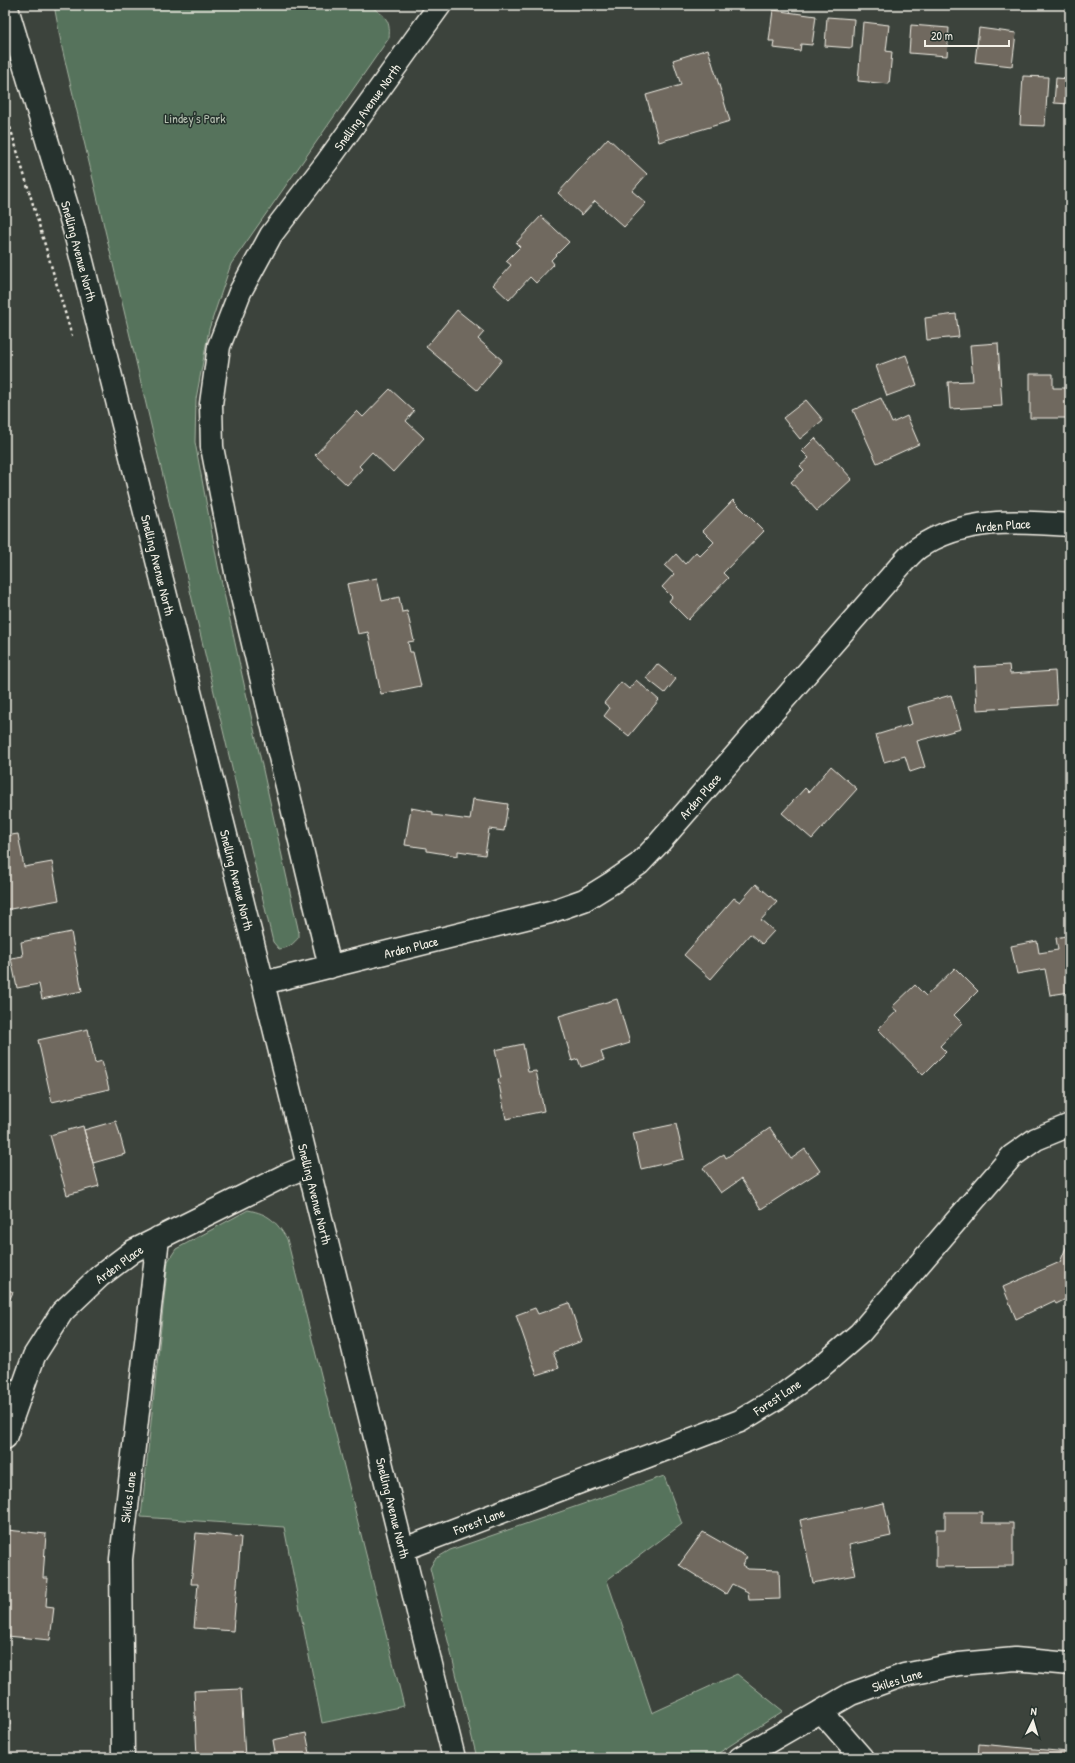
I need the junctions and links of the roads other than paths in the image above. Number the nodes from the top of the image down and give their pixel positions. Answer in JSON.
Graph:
{"nodes":[{"id":1,"x":6,"y":5,"type":"edge"},
{"id":2,"x":440,"y":5,"type":"edge"},
{"id":3,"x":1070,"y":525,"type":"edge"},
{"id":4,"x":330,"y":967,"type":"junction"},
{"id":5,"x":263,"y":983,"type":"junction"},
{"id":6,"x":1070,"y":1125,"type":"edge"},
{"id":7,"x":308,"y":1166,"type":"junction"},
{"id":8,"x":158,"y":1238,"type":"junction"},
{"id":9,"x":5,"y":1438,"type":"edge"},
{"id":10,"x":404,"y":1549,"type":"junction"},
{"id":11,"x":1070,"y":1664,"type":"edge"},
{"id":12,"x":821,"y":1712,"type":"junction"},
{"id":13,"x":122,"y":1758,"type":"edge"},
{"id":14,"x":454,"y":1758,"type":"edge"},
{"id":15,"x":740,"y":1758,"type":"edge"},
{"id":16,"x":862,"y":1758,"type":"edge"}],
"edges":[{"from":1,"to":5,"type":"street","name":"Snelling Avenue North"},
{"from":2,"to":4,"type":"street","name":"Snelling Avenue North"},
{"from":3,"to":4,"type":"street","name":"Arden Place"},
{"from":4,"to":5,"type":"street","name":"Arden Place"},
{"from":5,"to":7,"type":"street","name":"Snelling Avenue North"},
{"from":6,"to":10,"type":"street","name":"Forest Lane"},
{"from":7,"to":8,"type":"street","name":"Arden Place"},
{"from":7,"to":10,"type":"street","name":"Snelling Avenue North"},
{"from":8,"to":9,"type":"street","name":"Arden Place"},
{"from":8,"to":13,"type":"street","name":"Skiles Lane"},
{"from":10,"to":14,"type":"street","name":"Snelling Avenue North"},
{"from":11,"to":12,"type":"street","name":"Skiles Lane"},
{"from":12,"to":15,"type":"street","name":"Skiles Lane"},
{"from":12,"to":16,"type":"street"}]}
